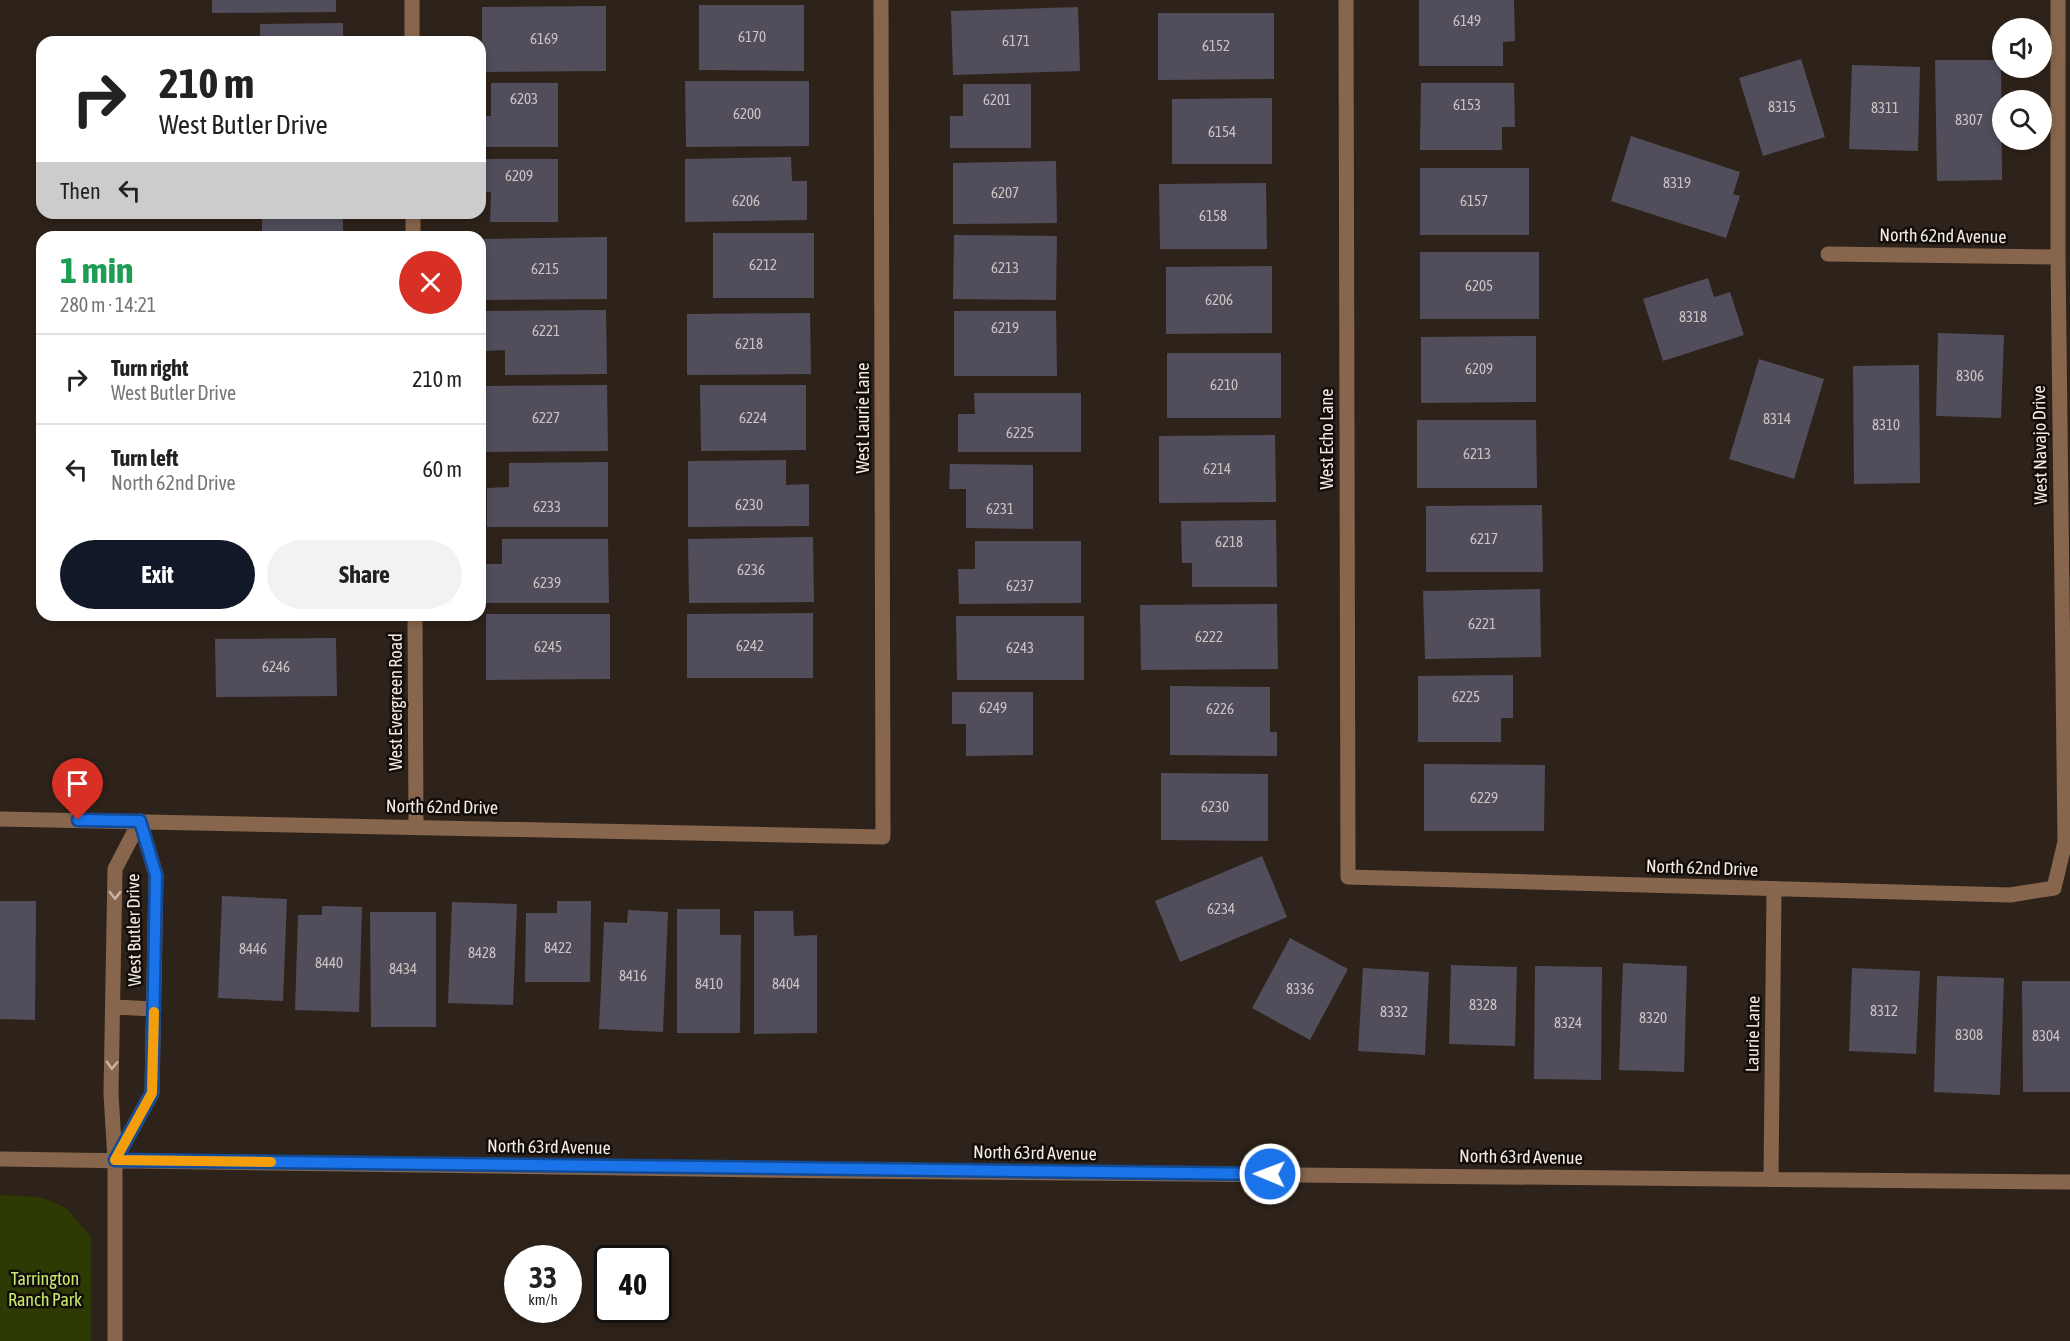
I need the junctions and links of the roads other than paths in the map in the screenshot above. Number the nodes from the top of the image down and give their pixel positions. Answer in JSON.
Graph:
{"nodes":[{"id":1,"x":412,"y":0,"type":"edge"},
{"id":2,"x":881,"y":0,"type":"edge"},
{"id":3,"x":1346,"y":0,"type":"edge"},
{"id":4,"x":2058,"y":0,"type":"edge"},
{"id":5,"x":412,"y":36,"type":"edge"},
{"id":6,"x":1828,"y":254,"type":"dead end"},
{"id":7,"x":2058,"y":257,"type":"junction"},
{"id":8,"x":415,"y":621,"type":"edge"},
{"id":9,"x":0,"y":819,"type":"edge"},
{"id":10,"x":140,"y":821,"type":"junction"},
{"id":11,"x":416,"y":825,"type":"junction"},
{"id":12,"x":883,"y":837,"type":"joint"},
{"id":13,"x":1348,"y":877,"type":"joint"},
{"id":14,"x":2054,"y":888,"type":"joint"},
{"id":15,"x":1774,"y":890,"type":"junction"},
{"id":16,"x":114,"y":1006,"type":"junction"},
{"id":17,"x":154,"y":1009,"type":"junction"},
{"id":18,"x":0,"y":1158,"type":"edge"},
{"id":19,"x":115,"y":1160,"type":"junction"},
{"id":20,"x":1771,"y":1179,"type":"junction"},
{"id":21,"x":2070,"y":1182,"type":"edge"},
{"id":22,"x":115,"y":1341,"type":"edge"}],
"edges":[{"from":1,"to":5,"type":"street"},
{"from":2,"to":12,"type":"street","name":"West Laurie Lane"},
{"from":3,"to":13,"type":"street","name":"West Echo Lane"},
{"from":4,"to":7,"type":"street","name":"West Navajo Drive"},
{"from":6,"to":7,"type":"street","name":"North 62nd Avenue"},
{"from":7,"to":14,"type":"street","name":"West Navajo Drive"},
{"from":8,"to":11,"type":"street","name":"West Evergreen Road"},
{"from":9,"to":10,"type":"street","name":"North 62nd Drive"},
{"from":10,"to":11,"type":"street","name":"North 62nd Drive"},
{"from":10,"to":16,"type":"street","name":"West Butler Drive","one_way":true},
{"from":10,"to":17,"type":"street","name":"West Butler Drive"},
{"from":11,"to":12,"type":"street","name":"North 62nd Drive"},
{"from":13,"to":15,"type":"street","name":"North 62nd Drive"},
{"from":14,"to":15,"type":"street","name":"North 62nd Drive"},
{"from":15,"to":20,"type":"street","name":"Laurie Lane"},
{"from":16,"to":17,"type":"street"},
{"from":16,"to":19,"type":"street","name":"West Butler Drive","one_way":true},
{"from":17,"to":19,"type":"street","name":"West Butler Drive"},
{"from":18,"to":19,"type":"street","name":"North 63rd Avenue"},
{"from":19,"to":20,"type":"street","name":"North 63rd Avenue"},
{"from":19,"to":22,"type":"street","name":"West Butler Drive"},
{"from":20,"to":21,"type":"street","name":"North 63rd Avenue"}]}
